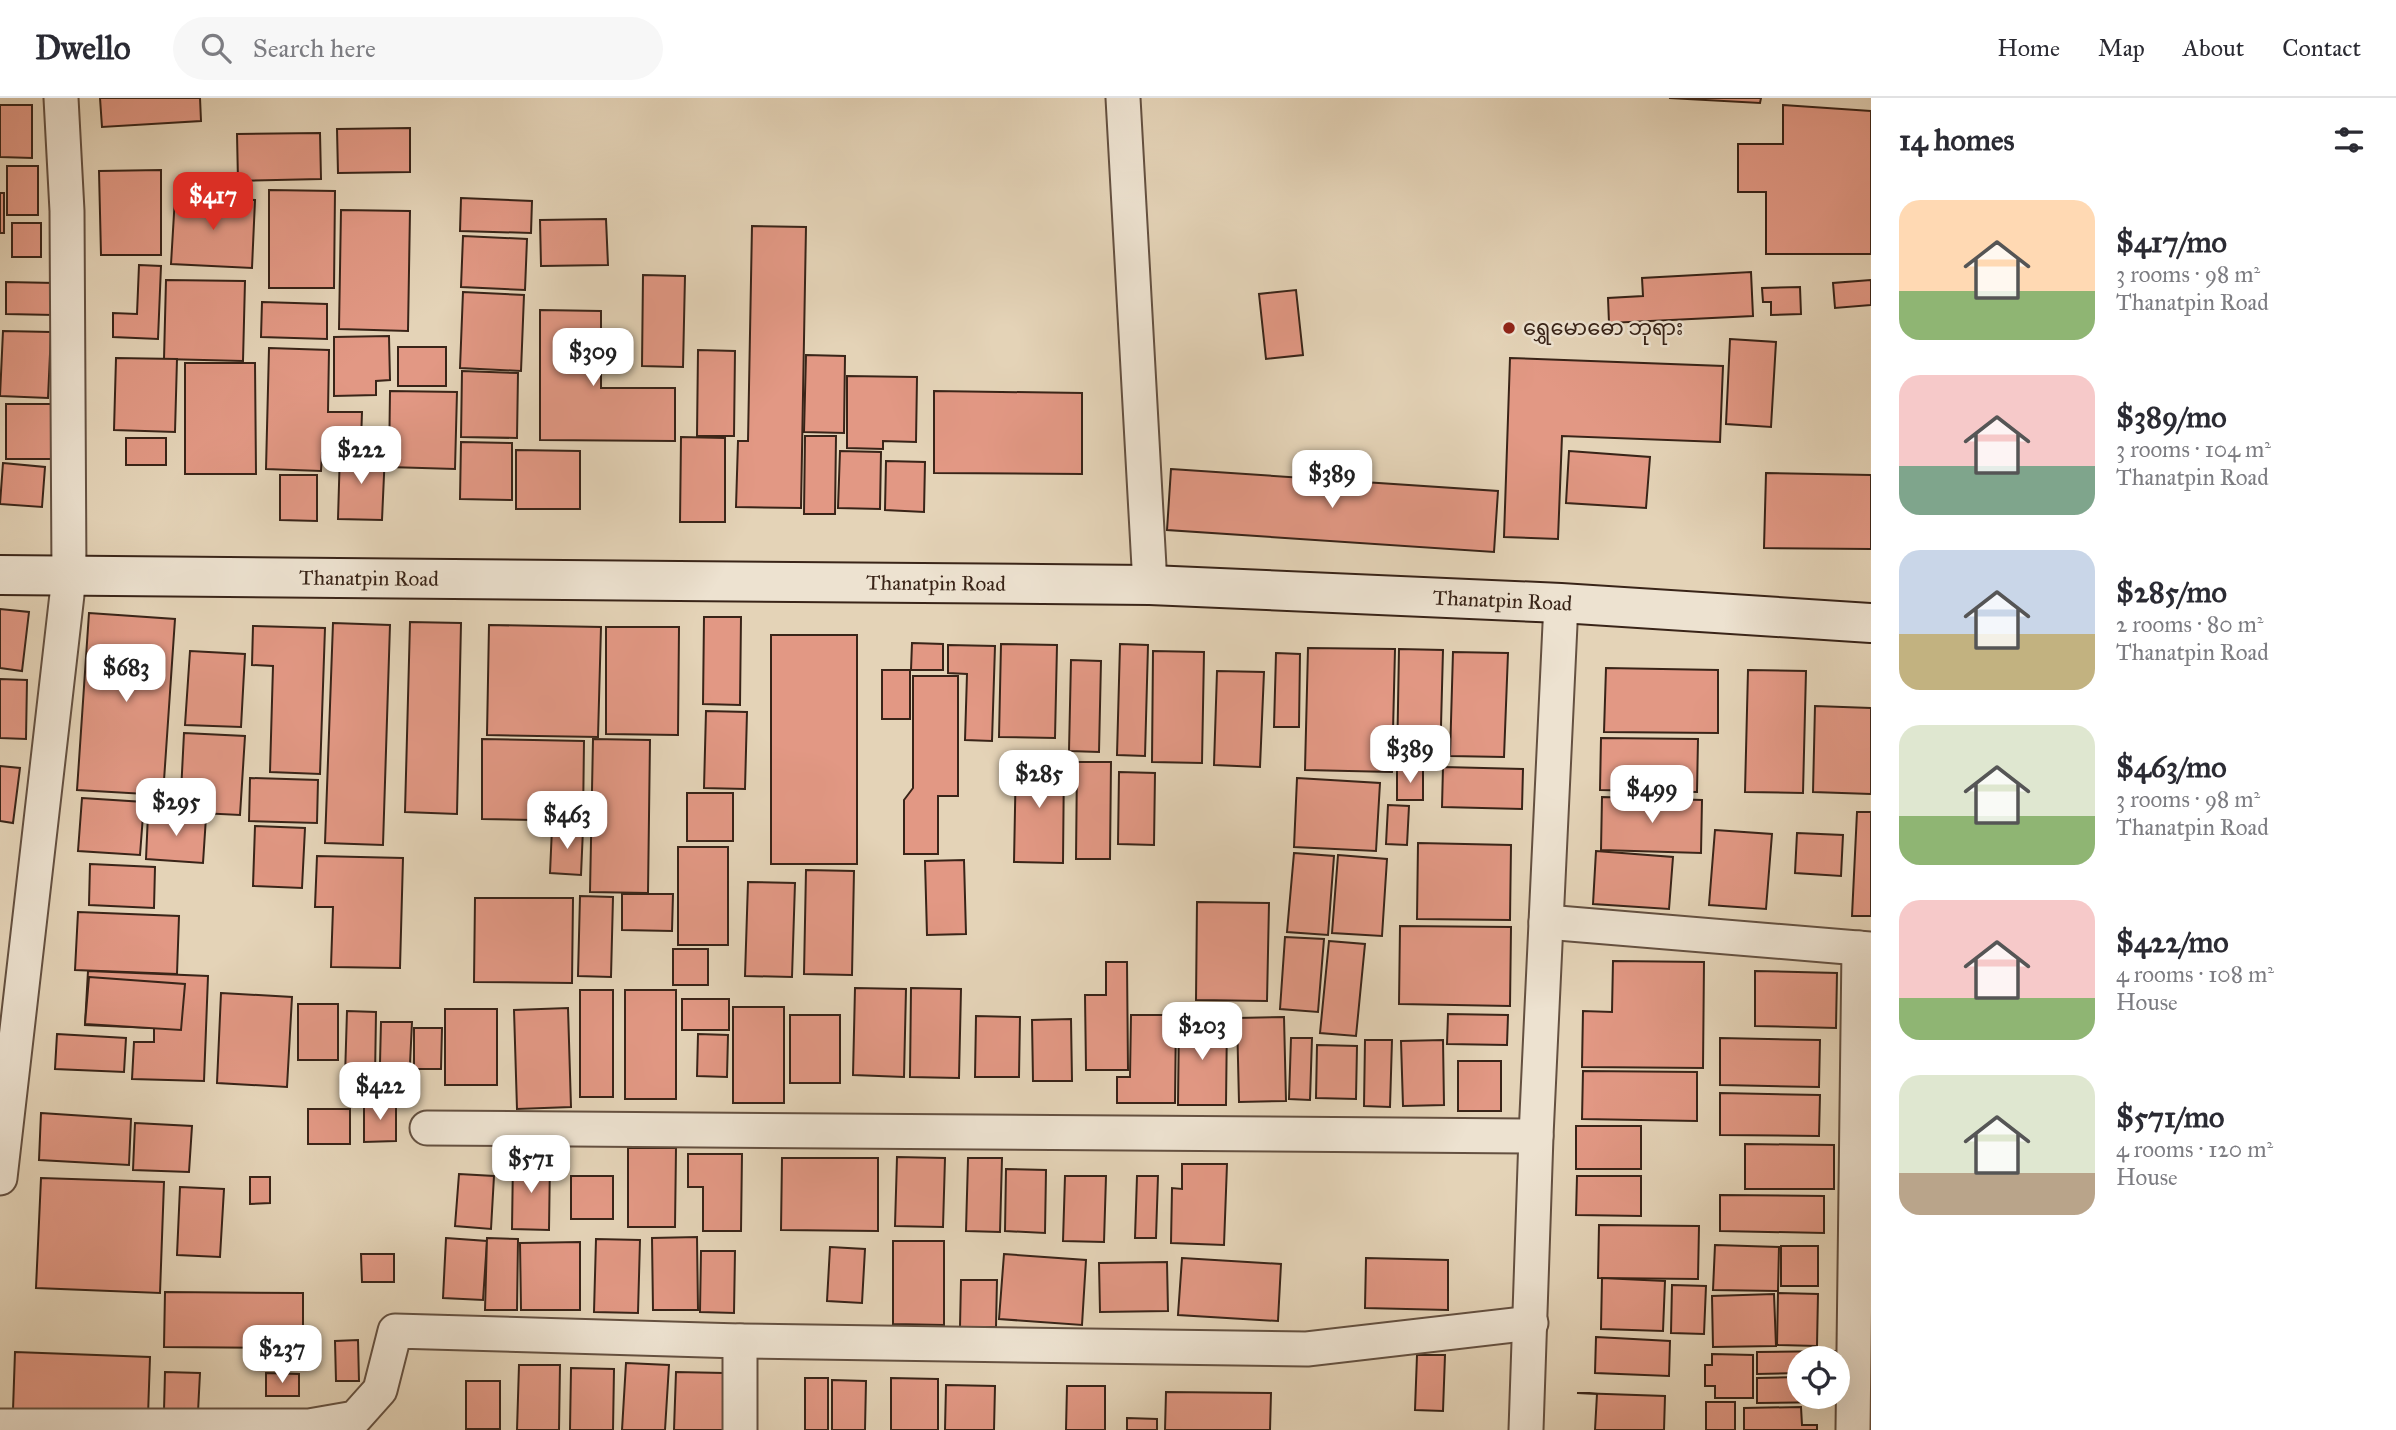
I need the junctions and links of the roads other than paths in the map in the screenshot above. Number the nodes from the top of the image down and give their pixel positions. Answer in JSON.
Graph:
{"nodes":[{"id":1,"x":61,"y":98,"type":"edge"},
{"id":2,"x":1123,"y":98,"type":"edge"},
{"id":3,"x":0,"y":575,"type":"edge"},
{"id":4,"x":69,"y":577,"type":"junction"},
{"id":5,"x":1150,"y":585,"type":"junction"},
{"id":6,"x":1561,"y":603,"type":"junction"},
{"id":7,"x":1871,"y":623,"type":"edge"},
{"id":8,"x":1546,"y":922,"type":"junction"},
{"id":9,"x":1865,"y":948,"type":"edge"},
{"id":10,"x":428,"y":1128,"type":"dead end"},
{"id":11,"x":1536,"y":1136,"type":"junction"},
{"id":12,"x":0,"y":1178,"type":"edge"},
{"id":13,"x":1531,"y":1324,"type":"junction"},
{"id":14,"x":740,"y":1341,"type":"junction"},
{"id":15,"x":0,"y":1426,"type":"edge"},
{"id":16,"x":740,"y":1430,"type":"edge"},
{"id":17,"x":1526,"y":1430,"type":"edge"},
{"id":18,"x":1853,"y":1430,"type":"edge"}],
"edges":[{"from":1,"to":4,"type":"street"},
{"from":2,"to":5,"type":"street"},
{"from":3,"to":4,"type":"main road","name":"Thanatpin Road"},
{"from":4,"to":5,"type":"main road","name":"Thanatpin Road"},
{"from":4,"to":12,"type":"street"},
{"from":5,"to":6,"type":"main road","name":"Thanatpin Road"},
{"from":6,"to":7,"type":"main road","name":"Thanatpin Road"},
{"from":6,"to":8,"type":"street"},
{"from":8,"to":9,"type":"street"},
{"from":8,"to":11,"type":"street"},
{"from":9,"to":18,"type":"street"},
{"from":10,"to":11,"type":"street"},
{"from":11,"to":13,"type":"street"},
{"from":13,"to":14,"type":"street"},
{"from":13,"to":17,"type":"street"},
{"from":14,"to":15,"type":"street"},
{"from":14,"to":16,"type":"street"}]}
